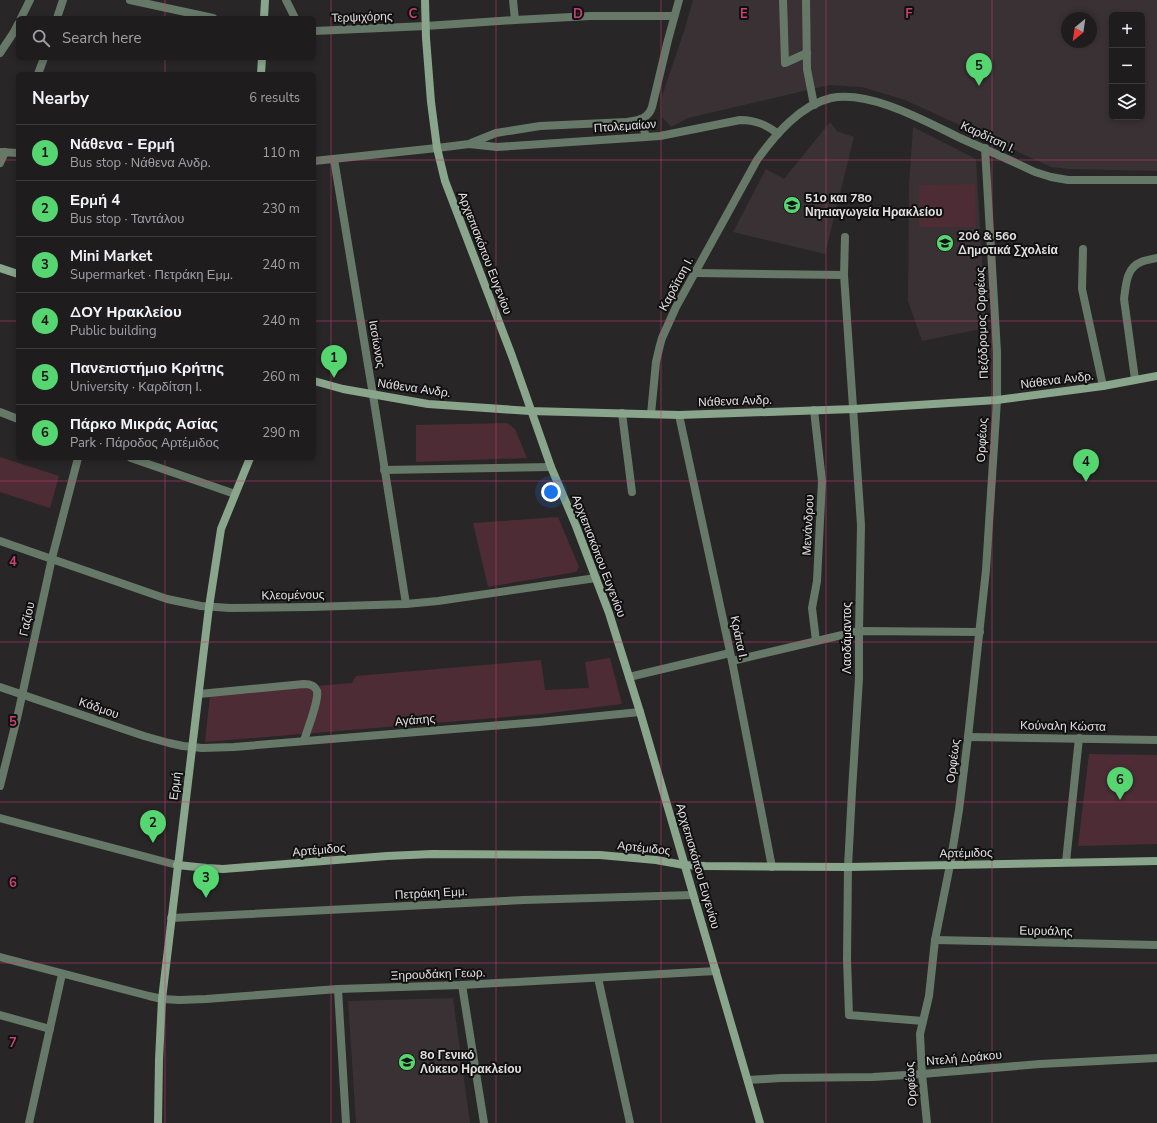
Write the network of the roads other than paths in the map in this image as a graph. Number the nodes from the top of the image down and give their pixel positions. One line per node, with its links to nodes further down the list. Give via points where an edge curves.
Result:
1 (30, 0): 11 (street)
2 (63, 0): 12 (street)
3 (130, 0): 13 (street)
4 (265, 0): 14 (street)
5 (286, 0): 15 (street)
6 (425, 0): 18 (street, Αρχιεπισκόπου Ευγενίου)
7 (513, 0): 17 (street)
8 (679, 0): 16 (street, Πτολεμαίων)
9 (782, 0): 22 (street, via 785,63)
10 (806, 0): 22 (street)
11 (22, 16)
12 (58, 16)
13 (204, 16)
14 (264, 16)
15 (294, 16)
16 (674, 16): 17 (street, Τερψιχόρης, via 590,16); 28 (street, Πτολεμαίων, via 652,107 648,115)
17 (515, 20): 18 (street, Τερψιχόρης)
18 (426, 26): 20 (street, Τερψιχόρης); 32 (street, Αρχιεπισκόπου Ευγενίου)
19 (16, 28): 21 (street)
20 (316, 31)
21 (0, 53)
22 (807, 53): 27 (street, via 807,69)
23 (43, 60): 25 (street)
24 (262, 60): 26 (street)
25 (39, 72)
26 (261, 72)
27 (814, 105): 29 (street, Καρδίτση Ι., via 793,119); 33 (street, Καρδίτση Ι., via 836,97 873,101)
28 (641, 119): 30 (street); 31 (street, Πτολεμαίων, via 608,124 540,126 496,133)
29 (778, 134): 30 (street, Πτολεμαίων, via 763,123 740,120); 45 (street, Καρδίτση Ι., via 755,164)
30 (646, 137): 31 (street, Πτολεμαίων, via 497,147)
31 (468, 144): 32 (street, Πτολεμαίων)
32 (437, 148): 36 (street, Πτολεμαίων); 55 (street, Αρχιεπισκόπου Ευγενίου, via 449,190)
33 (985, 148): 39 (street, Καρδίτση Ι., via 1035,172 1058,179); 52 (street, Πεζόδρομος Ορφέως, via 997,352)
34 (2, 152): 35 (street); 38 (street)
35 (16, 153)
36 (334, 159): 37 (street, Πτολεμαίων); 51 (street, Ιασίωνος)
37 (316, 161)
38 (0, 163)
39 (1157, 180)
40 (845, 237): 46 (street, Λαοδάμαντος)
41 (1083, 249): 50 (street, via 1082,289)
42 (1157, 258): 48 (street, via 1140,262 1129,273 1126,286 1124,299)
43 (0, 268): 44 (street)
44 (16, 273)
45 (695, 273): 46 (street); 58 (street, Καρδίτση Ι., via 673,313 660,344)
46 (844, 275): 53 (street, Λαοδάμαντος)
47 (1157, 376): 48 (street, Νάθενα Ανδρ.)
48 (1135, 379): 50 (street, Νάθενα Ανδρ.)
49 (316, 382): 51 (street, Νάθενα Ανδρ.)
50 (1103, 386): 52 (street, Νάθενα Ανδρ.)
51 (373, 395): 55 (street, Νάθενα Ανδρ., via 428,404); 65 (street, Ιασίωνος)
52 (997, 400): 53 (street, Νάθενα Ανδρ.); 74 (street, Ορφέως)
53 (854, 409): 54 (street, Νάθενα Ανδρ.); 73 (street, Λαοδάμαντος, via 861,525)
54 (814, 410): 59 (street, Νάθενα Ανδρ.); 75 (street, Μενάνδρου, via 822,481 817,581 812,608)
55 (530, 411): 57 (street, Νάθενα Ανδρ.); 64 (street, Αρχιεπισκόπου Ευγενίου)
56 (0, 412): 60 (street)
57 (622, 413): 58 (street, Νάθενα Ανδρ.); 66 (street)
58 (651, 414): 59 (street, Νάθενα Ανδρ.)
59 (679, 415): 76 (street, Κράπα Ι.)
60 (16, 418)
61 (77, 460): 69 (street, Γαζίου)
62 (137, 460): 67 (street)
63 (249, 460): 67 (street, Ερμή)
64 (551, 467): 65 (street); 70 (street, Αρχιεπισκόπου Ευγενίου)
65 (384, 470): 71 (street, Ιασίωνος)
66 (632, 492)
67 (235, 494): 72 (street, Ερμή, via 221,529)
68 (0, 541): 69 (street, Κλεομένους)
69 (52, 558): 72 (street, Κλεομένους, via 167,599); 79 (street, Γαζίου)
70 (596, 578): 71 (street, Κλεομένους); 77 (street, Αρχιεπισκόπου Ευγενίου)
71 (406, 604): 72 (street, Κλεομένους, via 310,608)
72 (209, 607): 80 (street, Ερμή)
73 (859, 631): 74 (street); 75 (street); 95 (street, Λαοδάμαντος, via 859,678)
74 (980, 632): 82 (street, Ορφέως)
75 (816, 641): 76 (street)
76 (731, 657): 77 (street); 94 (street, Κράπα Ι.)
77 (629, 677): 81 (street, Αρχιεπισκόπου Ευγενίου)
78 (0, 687): 79 (street, Κάδμου)
79 (22, 694): 86 (street, Κάδμου, via 144,736); 87 (street, Γαζίου)
80 (199, 694): 85 (street, via 311,684 317,691 317,699); 86 (street, Ερμή)
81 (640, 712): 85 (street, Αγάπης); 92 (street, Αρχιεπισκόπου Ευγενίου)
82 (968, 737): 83 (street, Κούναλη Κώστα); 93 (street, Ορφέως)
83 (1079, 738): 84 (street, Κούναλη Κώστα); 90 (street)
84 (1157, 740)
85 (304, 741): 86 (street, Αγάπης)
86 (192, 748): 91 (street, Ερμή)
87 (0, 786)
88 (0, 818): 91 (street)
89 (1157, 861): 90 (street, Αρτέμιδος)
90 (1066, 862): 93 (street, Αρτέμιδος)
91 (177, 865): 92 (street, Αρτέμιδος, via 223,869 432,854 600,856); 97 (street, Ερμή)
92 (684, 865): 94 (street, Αρτέμιδος); 96 (street, Αρχιεπισκόπου Ευγενίου)
93 (950, 865): 95 (street, Αρτέμιδος); 98 (street, Ορφέως)
94 (772, 867): 95 (street, Αρτέμιδος)
95 (848, 867): 108 (street, via 849,1015)
96 (693, 894): 97 (street, Πετράκη Εμμ.); 101 (street, Αρχιεπισκόπου Ευγενίου)
97 (171, 918): 106 (street, Ερμή)
98 (935, 940): 99 (street, Ευρυάλης); 108 (street, Ορφέως, via 929,996)
99 (1157, 945)
100 (0, 957): 102 (street, Ξηρουδάκη Γεωρ.)
101 (716, 971): 103 (street, Ξηρουδάκη Γεωρ.); 112 (street, Αρχιεπισκόπου Ευγενίου)
102 (62, 974): 106 (street, Ξηρουδάκη Γεωρ.); 109 (street)
103 (598, 978): 104 (street, Ξηρουδάκη Γεωρ.); 117 (street)
104 (462, 985): 105 (street, Ξηρουδάκη Γεωρ.); 116 (street)
105 (338, 989): 106 (street, Ξηρουδάκη Γεωρ., via 206,999); 115 (street)
106 (162, 999): 114 (street, Ερμή, via 158,1060)
107 (0, 1016): 109 (street)
108 (923, 1022): 111 (street, Ορφέως, via 920,1034)
109 (50, 1029): 113 (street)
110 (1157, 1058): 111 (street, Ντελή Δράκου)
111 (922, 1074): 112 (street, Ντελή Δράκου); 119 (street, Ορφέως)
112 (748, 1080): 118 (street, Αρχιεπισκόπου Ευγενίου)
113 (29, 1123)
114 (158, 1123)
115 (346, 1123)
116 (484, 1123)
117 (630, 1123)
118 (757, 1123)
119 (926, 1123)

